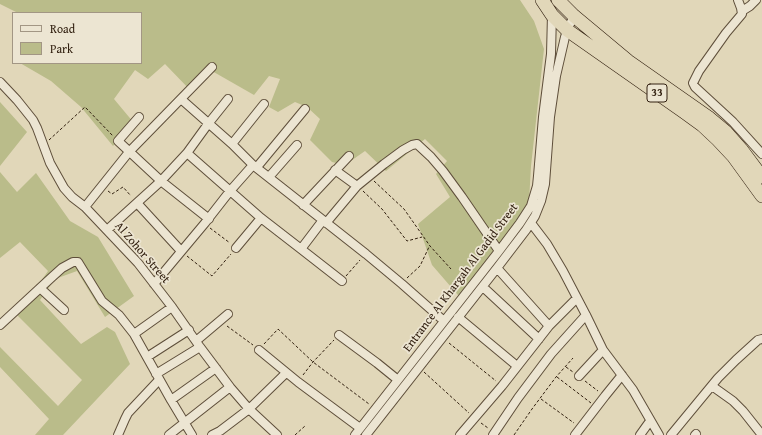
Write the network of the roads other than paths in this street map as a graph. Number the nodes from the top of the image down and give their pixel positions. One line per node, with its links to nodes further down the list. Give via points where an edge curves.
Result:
1 (542, 0): 6 (highway, 33)
2 (738, 0): 5 (street)
3 (756, 0): 5 (street)
4 (559, 1): 6 (street, Entrance Al Khargah Al Gadid Street); 7 (highway, 33)
5 (742, 11): 22 (street, via 693,83)
6 (552, 15): 8 (highway, 33); 10 (street, Entrance Al Khargah Al Gadid Street)
7 (574, 16): 8 (street, Entrance Al Khargah Al Gadid Street); 26 (highway, 33, via 628,61 726,132)
8 (567, 30): 10 (street, Entrance Al Khargah Al Gadid Street); 26 (highway, 33, via 702,125 733,156)
9 (212, 67): 12 (street)
10 (552, 76): 38 (street, Entrance Al Khargah Al Gadid Street, via 543,192); 43 (street, Entrance Al Khargah Al Gadid Street, via 534,196 526,215)
11 (0, 82): 34 (street, Al Zohor Street, via 30,114 50,163 64,188)
12 (181, 99): 17 (street); 20 (street)
13 (228, 99): 17 (street)
14 (264, 104): 18 (street)
15 (305, 109): 24 (street)
16 (139, 117): 20 (street, via 118,141)
17 (208, 124): 18 (street); 21 (street)
18 (232, 144): 24 (street)
19 (297, 145): 27 (street)
20 (130, 152): 28 (street); 34 (street)
21 (187, 153): 28 (street); 30 (street)
22 (762, 154)
23 (349, 156): 25 (street)
24 (255, 166): 27 (street); 30 (street)
25 (335, 170): 29 (street); 33 (street)
26 (756, 171): 31 (highway, 33)
27 (269, 177): 33 (street)
28 (161, 181): 32 (street); 36 (street)
29 (357, 186): 37 (street); 43 (street, via 403,150 417,144 443,171)
30 (230, 191): 35 (street); 36 (street)
31 (762, 196)
32 (137, 203): 39 (street); 42 (street)
33 (304, 205): 37 (street)
34 (84, 207): 39 (street, Al Zohor Street)
35 (261, 218): 40 (street); 41 (street)
36 (207, 221): 42 (street)
37 (324, 221): 41 (street); 55 (street)
38 (531, 224): 44 (street, Entrance Al Khargah Al Gadid Street); 49 (street, via 547,244)
39 (107, 230): 46 (street, Al Zohor Street)
40 (236, 248)
41 (301, 248): 45 (street)
42 (181, 251): 46 (street)
43 (499, 251): 55 (street, Entrance Al Khargah Al Gadid Street)
44 (497, 268): 47 (street, Entrance Al Khargah Al Gadid Street); 57 (street)
45 (342, 281)
46 (154, 284): 50 (street, Al Zohor Street)
47 (483, 287): 54 (street, Entrance Al Khargah Al Gadid Street); 61 (street)
48 (40, 288): 51 (street); 56 (street); 59 (street, via 62,268 78,262 102,301 120,316)
49 (577, 298): 53 (street); 57 (street)
50 (172, 307): 58 (street, Al Zohor Street); 59 (street)
51 (64, 310)
52 (228, 314): 63 (street)
53 (586, 315): 65 (street); 82 (street, via 548,359)
54 (458, 318): 67 (street); 88 (street, Entrance Al Khargah Al Gadid Street)
55 (444, 321): 73 (street, Entrance Al Khargah Al Gadid Street)
56 (0, 325)
57 (549, 326): 61 (street)
58 (189, 330): 63 (street, Al Zohor Street); 66 (street)
59 (134, 334): 66 (street)
60 (339, 335): 73 (street)
61 (539, 339): 67 (street)
62 (762, 339): 74 (street, via 736,360)
63 (198, 344): 68 (street, Al Zohor Street); 72 (street)
64 (259, 350): 69 (street)
65 (603, 350): 70 (street); 71 (street)
66 (147, 357): 72 (street)
67 (517, 366): 89 (street)
68 (216, 368): 75 (street, Al Zohor Street); 76 (street)
69 (286, 373): 77 (street); 80 (street)
70 (622, 375): 78 (street); 90 (street)
71 (579, 376)
72 (158, 377): 76 (street); 83 (street, via 128,413)
73 (398, 380): 80 (street, Entrance Al Khargah Al Gadid Street)
74 (712, 386): 93 (street); 94 (street, via 743,411)
75 (230, 387): 77 (street, Al Zohor Street); 79 (street)
76 (171, 400): 79 (street)
77 (249, 409): 81 (street); 87 (street, Al Zohor Street)
78 (650, 421): 91 (street); 92 (street)
79 (184, 423): 84 (street); 85 (street)
80 (358, 432)
81 (222, 433): 86 (street)
82 (494, 434)
83 (118, 435)
84 (169, 435)
85 (192, 435)
86 (212, 435)
87 (276, 435)
88 (366, 435)
89 (460, 435)
90 (576, 435)
91 (640, 435)
92 (659, 435)
93 (671, 435)
94 (762, 435)

